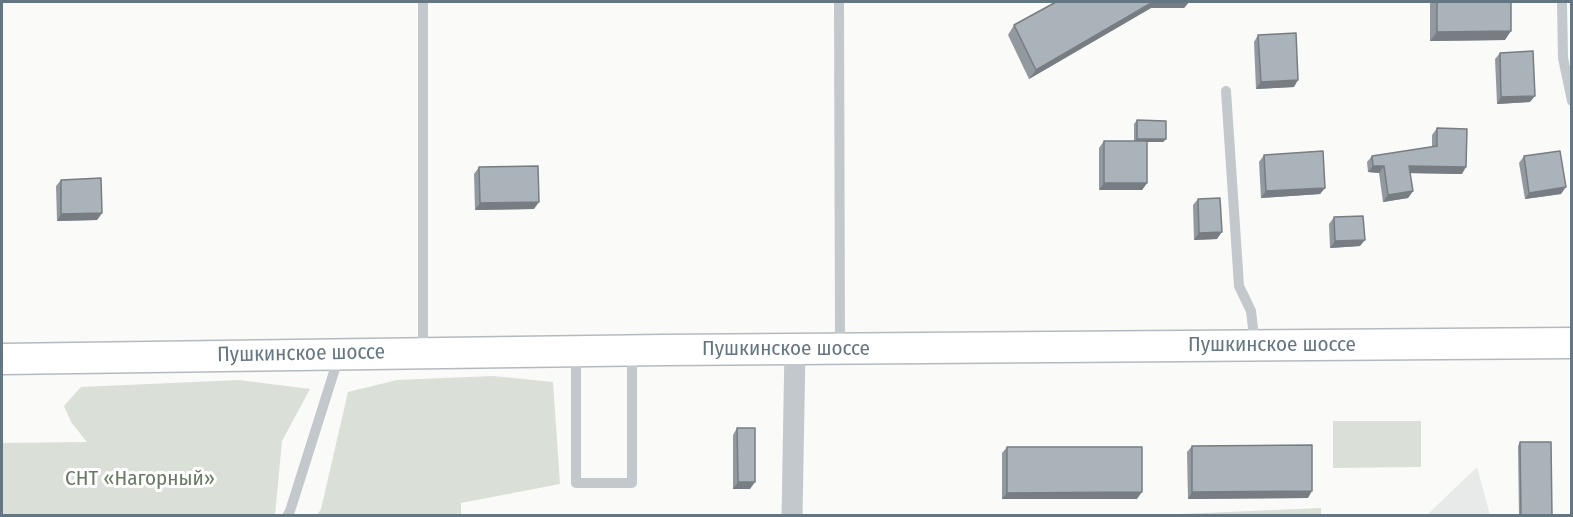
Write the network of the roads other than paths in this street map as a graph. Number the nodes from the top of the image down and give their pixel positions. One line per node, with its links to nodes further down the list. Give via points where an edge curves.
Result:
1 (423, 2): 12 (lane)
2 (839, 2): 9 (lane)
3 (1562, 2): 5 (lane, via 1563,58)
4 (1226, 91): 7 (lane, via 1239,286 1251,311)
5 (1572, 101)
6 (1572, 343): 7 (main road, Пушкинское шоссе)
7 (1255, 345): 9 (main road, Пушкинское шоссе)
8 (795, 348): 9 (main road, Пушкинское шоссе); 10 (main road, Пушкинское шоссе); 16 (street)
9 (840, 348)
10 (632, 350): 11 (main road, Пушкинское шоссе); 11 (lane, via 632,483 576,483)
11 (576, 351): 12 (main road, Пушкинское шоссе)
12 (423, 352): 13 (main road, Пушкинское шоссе)
13 (340, 353): 14 (main road, Пушкинское шоссе); 15 (lane)
14 (2, 359)
15 (287, 516)
16 (792, 516)

